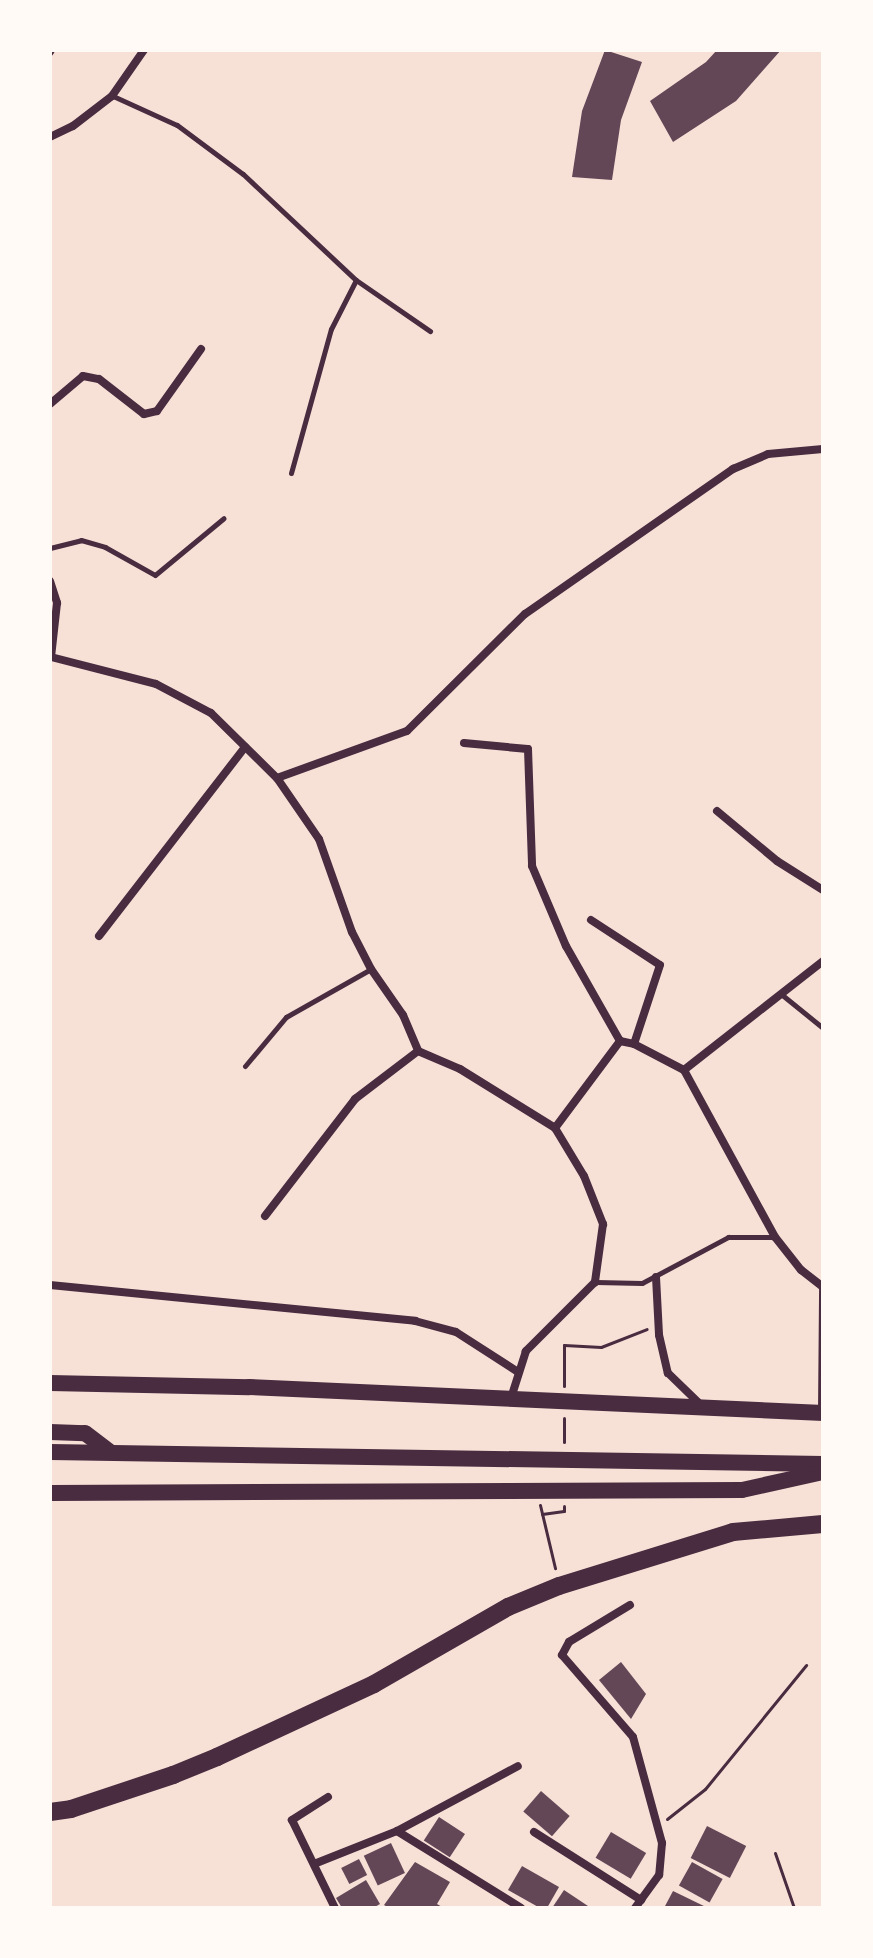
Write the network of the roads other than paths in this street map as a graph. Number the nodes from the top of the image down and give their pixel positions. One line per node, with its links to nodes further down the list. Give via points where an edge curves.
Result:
1 (144, 50): 2 (street)
2 (112, 96): 3 (street); 4 (lane, via 177,125 243,174)
3 (50, 137)
4 (356, 280): 5 (lane); 9 (lane, via 331,329)
5 (430, 331)
6 (201, 349): 7 (street, via 157,411 144,414 99,379 83,376)
7 (50, 404)
8 (823, 449): 16 (street, via 768,454 733,469 525,614 407,731)
9 (291, 473)
10 (224, 518): 11 (lane, via 155,575 81,540)
11 (50, 548)
12 (50, 581): 13 (street, via 57,603)
13 (50, 657): 15 (street, via 156,684 211,713)
14 (464, 743): 25 (street, via 528,749 532,866 566,946)
15 (245, 747): 16 (street); 20 (street)
16 (277, 778): 22 (street, via 319,839)
17 (717, 811): 18 (street, via 777,861)
18 (823, 890)
19 (591, 920): 26 (street, via 660,965)
20 (99, 936)
21 (823, 961): 23 (street)
22 (371, 969): 27 (street, via 403,1015); 28 (lane, via 286,1017)
23 (781, 994): 24 (lane); 29 (street)
24 (823, 1028)
25 (620, 1041): 26 (street); 30 (street)
26 (634, 1044): 29 (street)
27 (418, 1051): 30 (street, via 460,1069); 31 (street, via 355,1099)
28 (245, 1066)
29 (684, 1070): 32 (street)
30 (555, 1128): 34 (street, via 584,1176 603,1224)
31 (265, 1216)
32 (775, 1237): 33 (lane, via 728,1237); 40 (street, via 801,1270 823,1287)
33 (656, 1277): 34 (lane, via 642,1283); 39 (street, via 668,1373)
34 (595, 1282): 36 (street, via 526,1351)
35 (50, 1285): 36 (street, via 415,1321 456,1332)
36 (518, 1372): 38 (street)
37 (50, 1383): 38 (highway)
38 (510, 1398): 39 (highway)
39 (703, 1407): 40 (highway)
40 (823, 1413)
41 (50, 1432): 42 (highway, via 85,1433)
42 (109, 1451): 43 (highway); 44 (highway)
43 (50, 1452)
44 (823, 1464)
45 (823, 1472): 46 (highway, via 742,1490)
46 (50, 1493)
47 (823, 1524): 51 (highway, via 733,1532 559,1586 508,1607 374,1684 217,1757)
48 (630, 1605): 55 (street, via 569,1642 562,1655 633,1737 662,1843 659,1875)
49 (518, 1766): 52 (street)
50 (328, 1797): 54 (street, via 292,1820)
51 (50, 1812)
52 (397, 1831): 54 (street); 57 (street)
53 (534, 1832): 55 (street)
54 (314, 1864): 56 (street)
55 (638, 1904)
56 (335, 1908)
57 (521, 1908)

